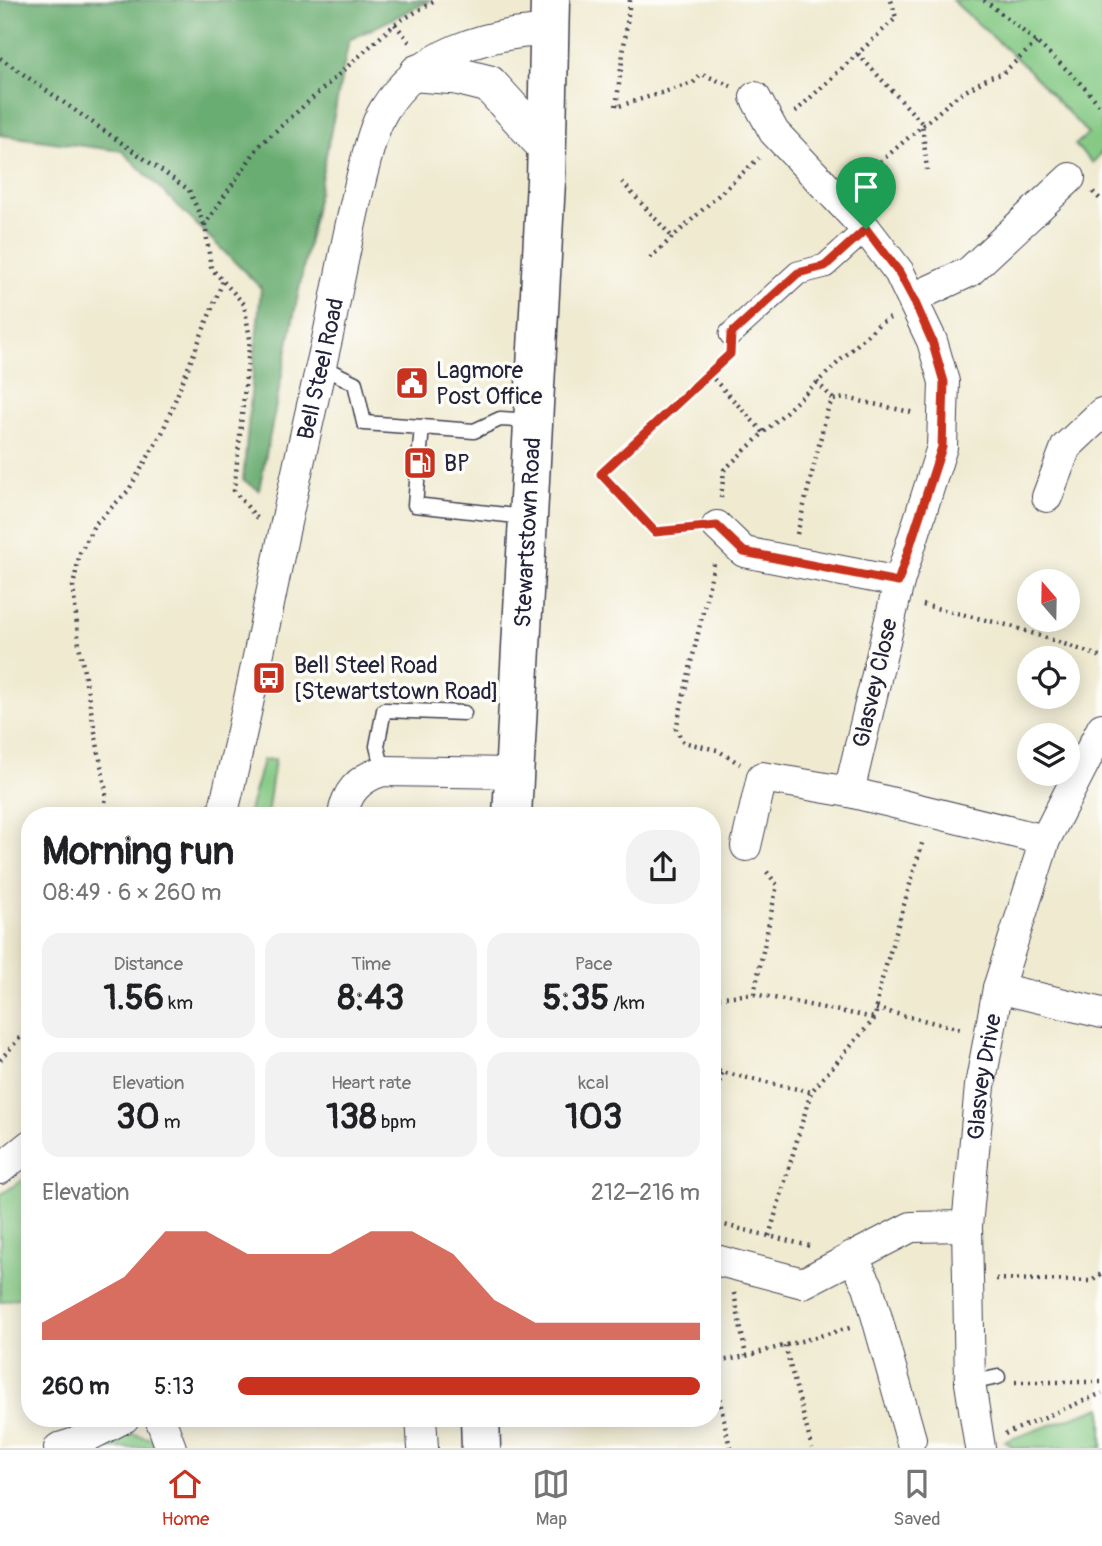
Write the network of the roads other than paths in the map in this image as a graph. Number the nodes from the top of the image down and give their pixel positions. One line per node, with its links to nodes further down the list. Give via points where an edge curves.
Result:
1 (549, 16): 2 (street, Bell Steel Road, via 515,32 467,44 428,65); 4 (main road, Stewartstown Road)
2 (415, 59): 4 (street, via 489,84); 9 (street, Bell Steel Road, via 372,138)
3 (755, 97): 6 (street, Glasvey Close, via 777,135)
4 (547, 148): 11 (main road, Stewartstown Road)
5 (1070, 178): 7 (street, via 969,272)
6 (866, 229): 7 (street, Glasvey Close); 8 (street, via 825,266 798,273)
7 (915, 302): 16 (street, Glasvey Close, via 944,382 942,447)
8 (731, 334)
9 (320, 366): 12 (lane, via 355,383 364,423); 22 (street, Bell Steel Road)
10 (1102, 413): 13 (street, via 1066,447)
11 (517, 420): 12 (lane, via 474,431); 14 (main road, Stewartstown Road)
12 (422, 428): 14 (lane, via 415,505)
13 (1047, 497)
14 (530, 518): 20 (main road, Stewartstown Road)
15 (725, 534): 16 (street, via 744,552)
16 (897, 590): 21 (street, Glasvey Close)
17 (464, 713): 19 (lane, via 384,710 377,746)
18 (1102, 728): 25 (street, Glasvey Drive)
19 (383, 771): 20 (street); 23 (street, via 368,775 354,787)
20 (515, 773): 24 (main road, Stewartstown Road)
21 (849, 792): 25 (street); 26 (street, via 762,777)
22 (224, 807)
23 (344, 807)
24 (513, 807)
25 (1045, 840): 27 (street, Glasvey Drive)
26 (746, 846)
27 (998, 988): 28 (street); 31 (street, Glasvey Drive, via 980,1086)
28 (1102, 1013)
29 (21, 1152): 30 (street)
30 (0, 1169)
31 (967, 1226): 32 (street, via 912,1227); 39 (street, Glasvey Drive, via 967,1279 984,1380)
32 (852, 1256): 33 (street, via 803,1283); 38 (street, via 868,1286)
33 (721, 1261)
34 (106, 1427): 40 (street)
35 (163, 1427): 41 (street)
36 (422, 1427): 42 (street)
37 (480, 1427): 43 (main road)
38 (911, 1438)
39 (979, 1445)
40 (59, 1448)
41 (171, 1448)
42 (423, 1448)
43 (481, 1448)

